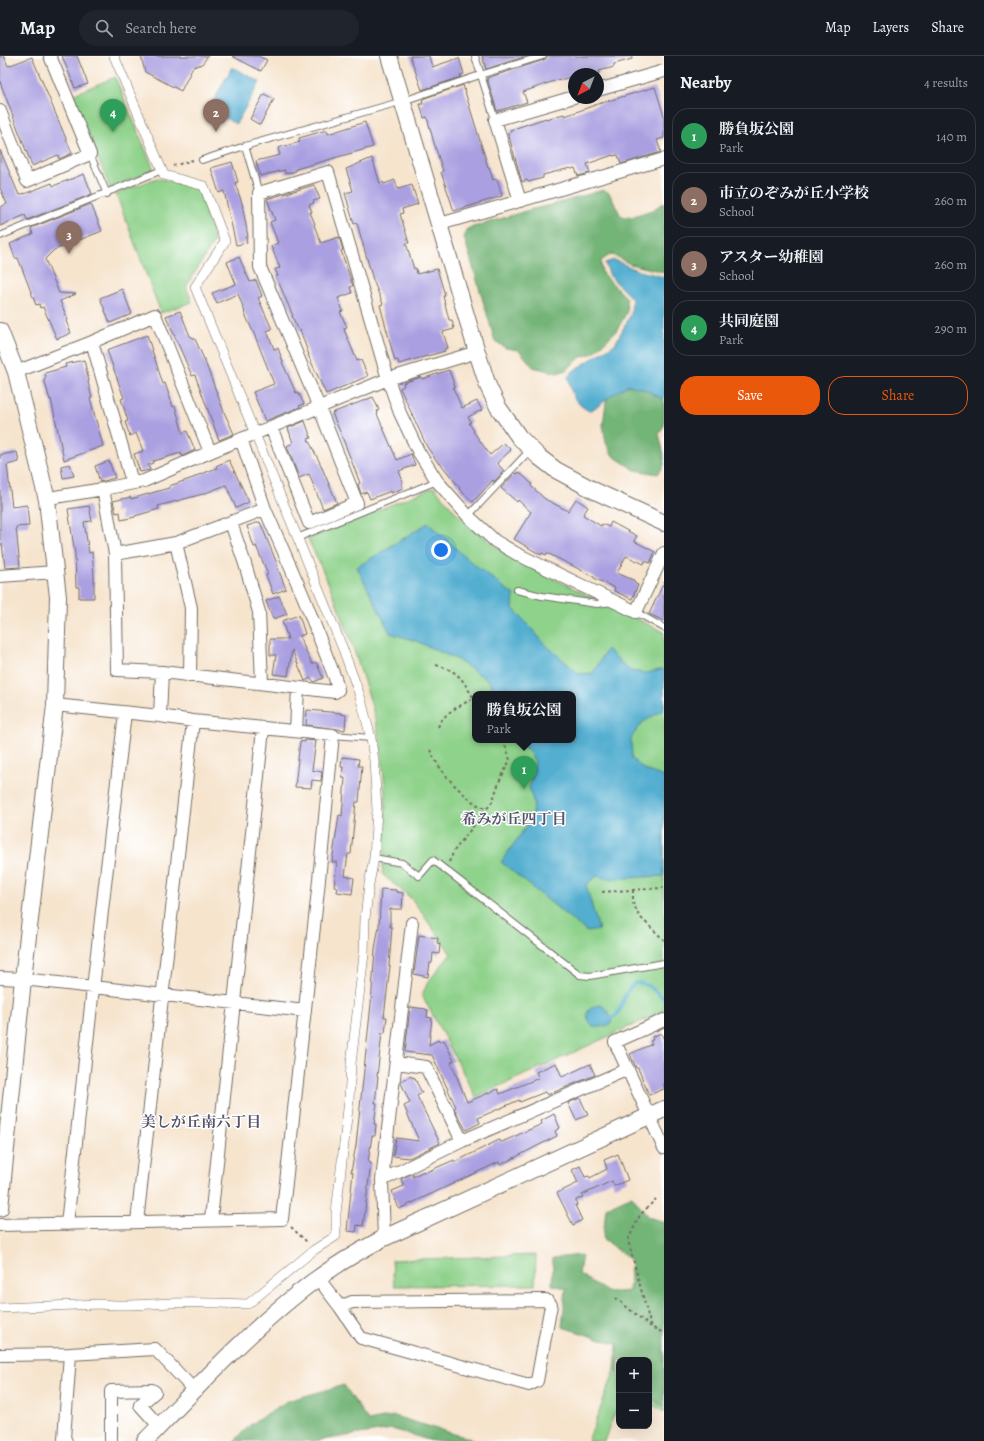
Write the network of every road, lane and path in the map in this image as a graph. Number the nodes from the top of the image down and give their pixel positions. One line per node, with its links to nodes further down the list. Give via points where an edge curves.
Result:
1 (50, 56): 14 (street)
2 (114, 56): 17 (street)
3 (389, 56): 10 (street)
4 (476, 56): 7 (lane)
5 (543, 56): 7 (lane)
6 (664, 71): 8 (street)
7 (480, 74): 10 (lane); 12 (lane)
8 (604, 88)
9 (568, 99): 12 (street)
10 (403, 100): 13 (lane); 21 (street)
11 (0, 112): 14 (street, via 27,181)
12 (495, 120): 20 (street)
13 (244, 146): 16 (lane); 18 (lane)
14 (90, 154): 19 (lane)
15 (664, 159): 20 (street)
16 (202, 160): 17 (path)
17 (162, 170): 19 (lane); 30 (street, via 164,175 204,186 225,241 195,287)
18 (258, 193): 27 (street, via 328,172); 28 (street, via 260,267)
19 (107, 194): 22 (lane)
20 (520, 201): 21 (street)
21 (440, 224): 25 (street)
22 (0, 236)
23 (0, 331): 26 (street)
24 (92, 342): 26 (street); 33 (street, via 155,315); 35 (street)
25 (477, 352): 27 (street); 32 (street, via 498,407 519,437)
26 (16, 372): 37 (street)
27 (388, 379): 28 (street); 34 (street, via 418,451)
28 (319, 407): 29 (street); 29 (street, via 357,503 309,522)
29 (271, 427): 30 (street)
30 (254, 434): 31 (street); 42 (street)
31 (240, 439): 33 (street); 38 (street)
32 (531, 449): 39 (lane); 41 (street, via 556,470)
33 (210, 452): 35 (street, via 144,480)
34 (437, 481): 39 (street); 42 (lane)
35 (132, 482): 36 (street)
36 (103, 489): 37 (street); 45 (street)
37 (47, 500): 46 (street)
38 (265, 509): 40 (street); 56 (street, via 304,598 338,690 335,692)
39 (468, 516): 49 (street, via 495,541 517,554)
40 (231, 523): 43 (street); 55 (street, via 259,612)
41 (664, 523)
42 (297, 538): 67 (street, via 344,649)
43 (176, 543): 45 (street); 54 (street, via 191,608)
44 (664, 553): 50 (street)
45 (115, 554): 53 (street, via 117,670)
46 (56, 572): 47 (street); 59 (street, via 58,597)
47 (0, 576)
48 (517, 590): 49 (lane, via 597,604)
49 (616, 602): 50 (street)
50 (636, 612): 51 (lane)
51 (664, 628)
52 (436, 665): 57 (path, via 448,668 461,677)
53 (162, 672): 54 (street); 61 (street)
54 (190, 676): 55 (street)
55 (262, 683): 56 (street)
56 (298, 688): 65 (street)
57 (472, 696)
58 (472, 700): 63 (path, via 449,713)
59 (55, 705): 60 (street); 80 (street)
60 (125, 713): 61 (street); 81 (street)
61 (160, 716): 62 (street)
62 (193, 721): 64 (street); 82 (street)
63 (438, 727)
64 (263, 729): 65 (street); 83 (street)
65 (296, 731): 66 (street)
66 (333, 735): 67 (lane); 84 (street)
67 (371, 738): 71 (street, via 377,810)
68 (504, 743): 70 (path, via 510,760 492,802)
69 (430, 750): 70 (path, via 449,781 478,806)
70 (486, 808): 72 (path, via 454,851)
71 (374, 858): 72 (lane, via 402,863 419,876 433,860); 101 (street, via 365,918 364,954 336,1213 336,1236)
72 (445, 870): 78 (lane, via 580,975 590,976)
73 (664, 887): 74 (path)
74 (633, 890): 75 (path); 77 (path, via 633,903 639,916)
75 (602, 892)
76 (412, 923): 86 (street)
77 (664, 940)
78 (664, 963)
79 (0, 978): 80 (street)
80 (23, 980): 81 (street); 94 (street)
81 (93, 988): 82 (street); 98 (street)
82 (162, 996): 83 (street); 97 (street)
83 (234, 1004): 84 (street); 96 (street)
84 (305, 1011): 95 (street)
85 (664, 1020): 87 (street, via 615,1042)
86 (396, 1063): 90 (street, via 426,1067); 92 (street)
87 (628, 1069): 89 (street); 90 (street)
88 (664, 1110): 89 (street)
89 (649, 1116): 91 (street); 100 (street)
90 (462, 1141): 92 (street)
91 (664, 1148)
92 (382, 1180): 100 (street)
93 (656, 1199): 106 (path, via 640,1215 628,1240)
94 (0, 1208)
95 (282, 1218): 96 (street); 101 (path)
96 (211, 1219): 97 (street)
97 (137, 1222): 98 (street)
98 (67, 1224): 99 (street)
99 (0, 1225)
100 (384, 1238): 102 (street, via 351,1255)
101 (314, 1250): 105 (street, via 248,1304 100,1304)
102 (318, 1278): 104 (street); 110 (street, via 251,1335)
103 (616, 1298): 106 (path)
104 (340, 1307): 104 (street, via 361,1338 529,1385 538,1381 551,1305 546,1300 352,1302)
105 (0, 1308)
106 (651, 1327): 107 (path)
107 (664, 1333)
108 (70, 1354): 109 (street); 110 (street, via 155,1349); 112 (street, via 64,1438)
109 (0, 1355)
110 (195, 1390): 111 (street)
111 (159, 1426): 113 (street, via 140,1405 155,1392 111,1391); 114 (street)
112 (66, 1441)
113 (111, 1441)
114 (144, 1441)

